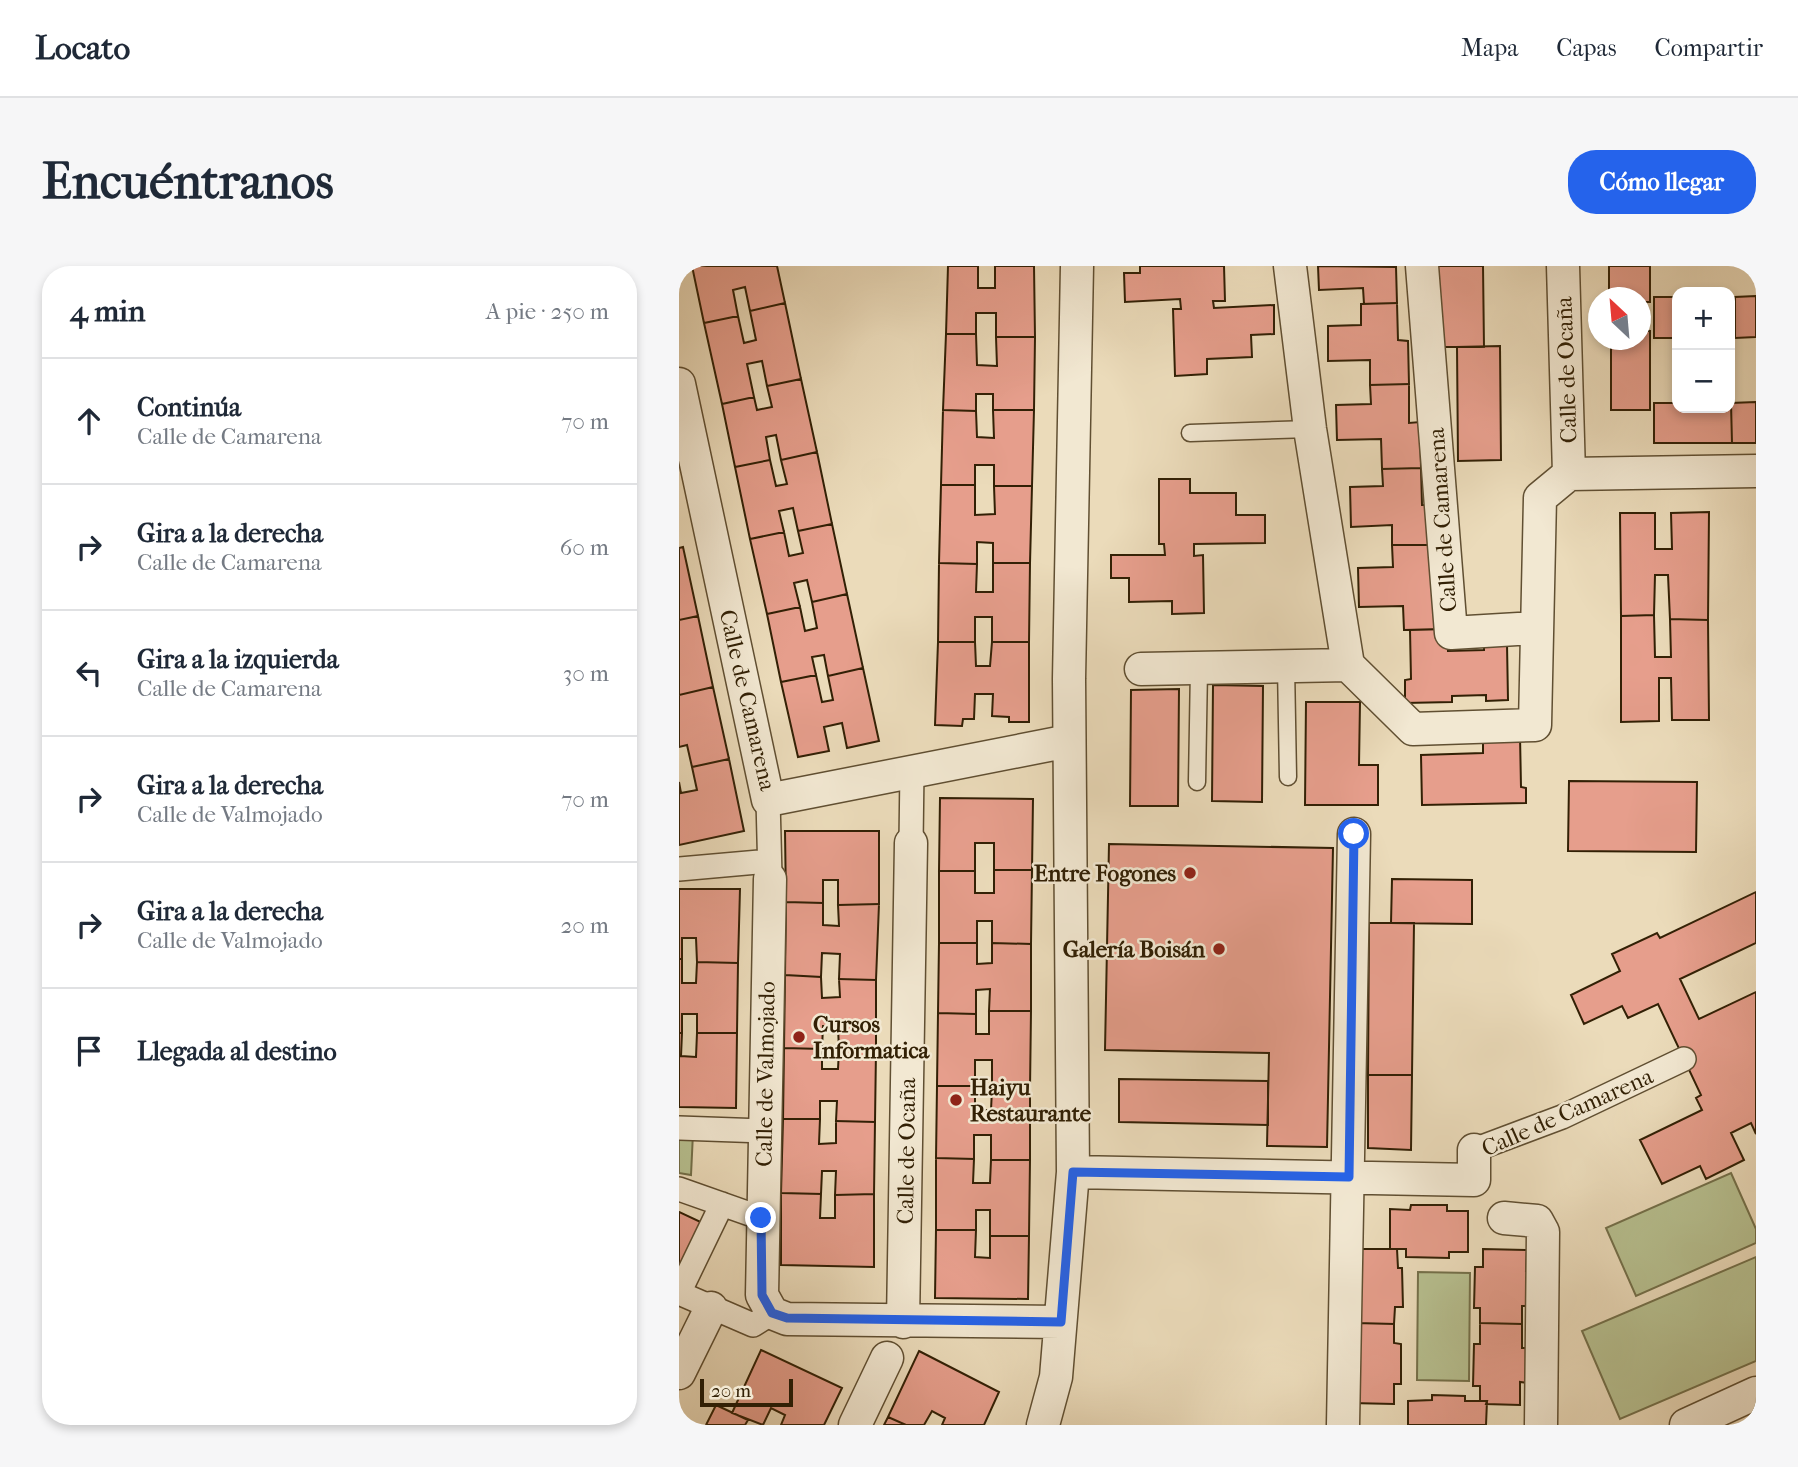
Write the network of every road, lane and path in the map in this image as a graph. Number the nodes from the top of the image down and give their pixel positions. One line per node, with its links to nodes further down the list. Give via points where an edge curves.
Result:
1 (1077, 266): 15 (street)
2 (1290, 266): 6 (street)
3 (1422, 266): 10 (street, Calle de Camarena, via 1451,633)
4 (1563, 266): 9 (street, Calle de Ocaña)
5 (679, 384): 19 (street, Calle de Camarena)
6 (1310, 429): 7 (lane); 11 (street)
7 (1190, 433)
8 (1756, 471): 9 (street, Calle de Ocaña)
9 (1569, 474): 10 (street, Calle de Ocaña, via 1540,498)
10 (1535, 628): 11 (street, via 1535,724 1413,729)
11 (1348, 665): 12 (street)
12 (1286, 666): 13 (street); 17 (lane)
13 (1199, 668): 14 (street); 18 (lane)
14 (1140, 669)
15 (1069, 741): 16 (street, Calle de Camarena); 28 (street)
16 (912, 770): 19 (street, Calle de Camarena); 21 (street, Calle de Ocaña)
17 (1287, 777)
18 (1197, 782)
19 (768, 800): 23 (street)
20 (1354, 834): 29 (street)
21 (911, 843): 36 (street, Calle de Ocaña)
22 (679, 869): 23 (street)
23 (770, 870): 26 (street, Calle de Valmojado)
24 (1684, 1059): 27 (street, Calle de Camarena, via 1562,1117)
25 (679, 1128): 26 (street)
26 (764, 1131): 32 (street, Calle de Valmojado)
27 (1474, 1150): 29 (street, Calle de Camarena, via 1474,1180)
28 (1073, 1172): 29 (street, Calle de Camarena); 37 (street)
29 (1349, 1177): 43 (street)
30 (679, 1189): 31 (street)
31 (722, 1204): 32 (street); 34 (street, via 679,1293)
32 (761, 1218): 35 (street, Calle de Valmojado, via 762,1295)
33 (1504, 1219): 44 (street, via 1537,1221 1543,1232)
34 (711, 1308): 35 (street, via 753,1325); 39 (street)
35 (772, 1313): 36 (street, via 787,1318)
36 (903, 1322): 37 (street)
37 (1061, 1322): 42 (street, via 1056,1377)
38 (887, 1358): 41 (street)
39 (679, 1373)
40 (1756, 1393): 45 (street)
41 (855, 1425)
42 (1043, 1425)
43 (1343, 1425)
44 (1541, 1425)
45 (1686, 1425)

